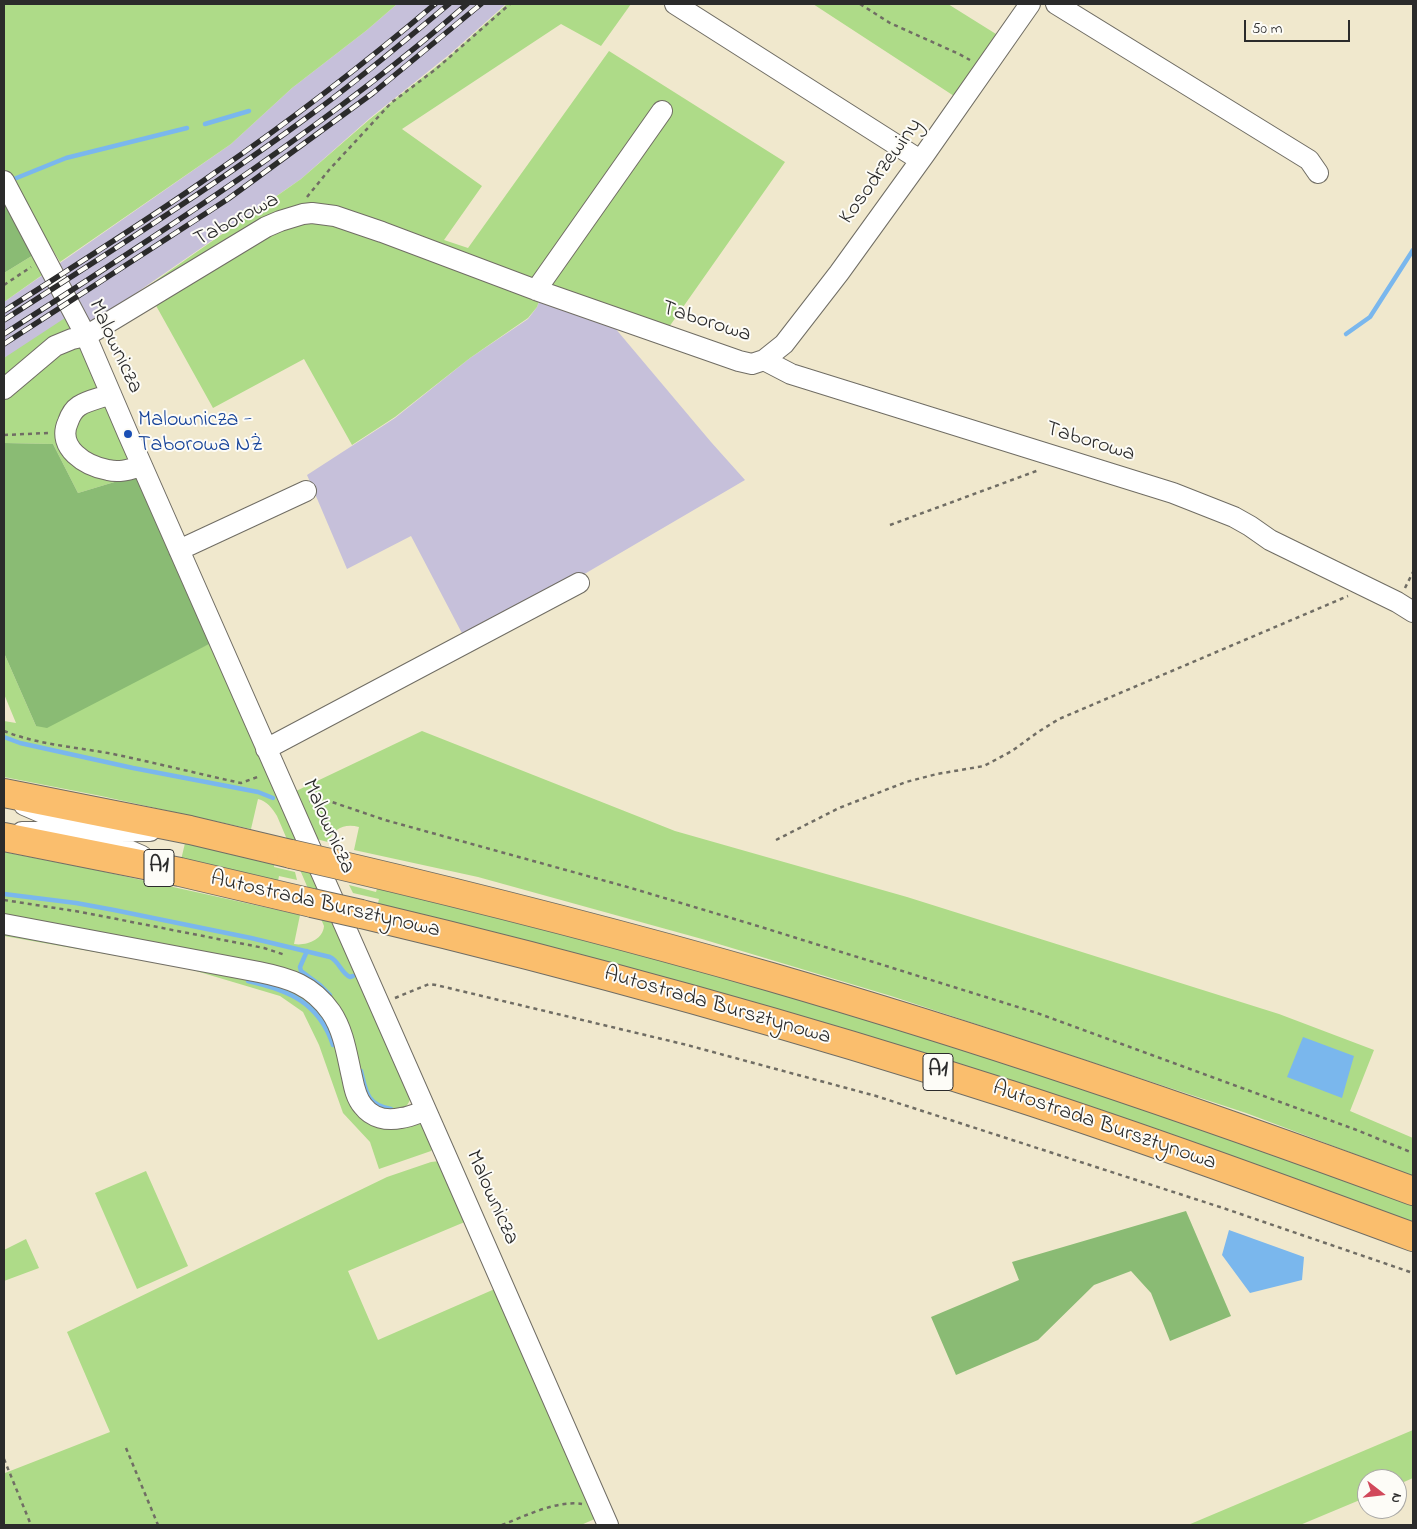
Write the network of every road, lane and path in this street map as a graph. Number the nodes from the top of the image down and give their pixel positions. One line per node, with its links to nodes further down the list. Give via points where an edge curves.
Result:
1 (510, 4): 11 (path, via 436,69 391,103)
2 (675, 4): 8 (street)
3 (860, 4): 6 (path, via 890,23)
4 (1030, 4): 6 (street, Kosodrzewiny)
5 (1056, 4): 9 (street, via 1309,160)
6 (984, 69): 8 (street, Kosodrzewiny)
7 (662, 111): 14 (street)
8 (920, 160): 16 (street, Kosodrzewiny, via 796,329)
9 (1318, 173)
10 (4, 181): 12 (street, Malownicza)
11 (292, 216): 14 (street, Taborowa, via 312,213 335,216); 15 (street, Taborowa, via 266,227)
12 (44, 258): 13 (path); 15 (street, Malownicza)
13 (4, 284)
14 (536, 290): 16 (street, Taborowa, via 739,361 752,364)
15 (86, 336): 17 (street, Taborowa, via 55,346); 18 (street, Malownicza)
16 (764, 360): 21 (street, Taborowa, via 791,374)
17 (4, 389)
18 (111, 394): 19 (street, via 78,407 71,415); 22 (street, Malownicza)
19 (65, 434): 20 (path); 22 (street, via 70,448 90,464 109,471)
20 (4, 435)
21 (1060, 458): 24 (path, via 1048,466); 27 (street, Taborowa, via 1226,513 1270,540)
22 (142, 466): 25 (street, Malownicza)
23 (306, 491): 25 (street)
24 (890, 525)
25 (179, 550): 30 (street, Malownicza)
26 (579, 582): 30 (street)
27 (1368, 588): 28 (street, Taborowa); 38 (path, via 1059,719 984,766 906,782 839,808)
28 (1413, 612)
29 (4, 731): 31 (path)
30 (266, 749): 33 (street, Malownicza)
31 (243, 782)
32 (4, 794): 34 (highway, Autostrada Bursztynowa / A1); 35 (street)
33 (293, 808): 43 (street, Malownicza); 45 (path, via 307,801 329,801 385,820 761,927 1037,1013)
34 (190, 830): 35 (street); 46 (highway, Autostrada Bursztynowa / A1, bridge, via 464,895 771,977 1142,1094)
35 (85, 831): 36 (street); 39 (street)
36 (4, 832)
37 (4, 837): 39 (highway, Autostrada Bursztynowa / A1)
38 (776, 840)
39 (180, 872): 47 (highway, Autostrada Bursztynowa / A1, bridge, via 454,936 762,1019 1108,1127)
40 (4, 900): 42 (path, via 125,920)
41 (4, 924): 44 (street, via 295,981 319,998 335,1018 357,1097 367,1111 389,1120)
42 (285, 955)
43 (380, 1004): 44 (street, Malownicza); 48 (path, via 429,984 687,1045 876,1096)
44 (426, 1110): 51 (street, Malownicza)
45 (1413, 1153)
46 (1413, 1191)
47 (1413, 1237)
48 (1413, 1273)
49 (126, 1448): 53 (path)
50 (4, 1459): 52 (path)
51 (604, 1517): 54 (path, via 574,1503 562,1504)
52 (31, 1525)
53 (158, 1525)
54 (502, 1525)

